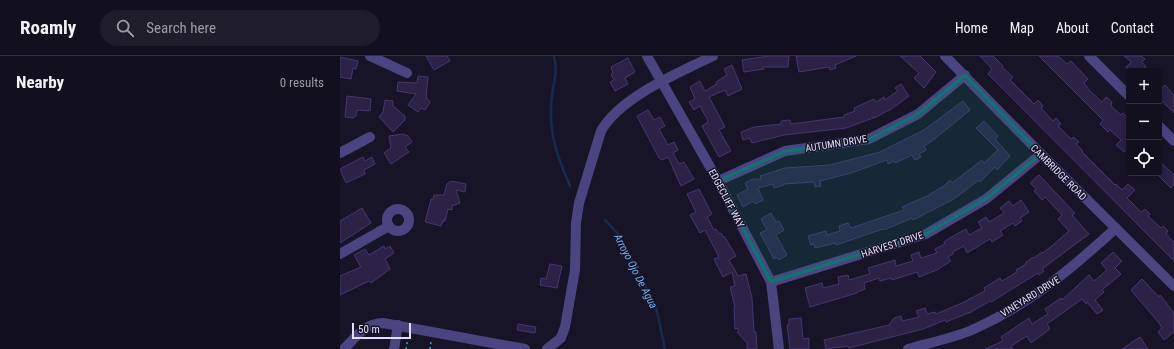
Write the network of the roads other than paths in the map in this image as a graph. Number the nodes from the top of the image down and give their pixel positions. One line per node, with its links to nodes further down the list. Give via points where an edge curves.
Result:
1 (370, 56): 6 (street)
2 (647, 56): 8 (street, EDGECLIFF WAY)
3 (714, 56): 8 (street)
4 (945, 56): 7 (street, CAMBRIDGE ROAD)
5 (1089, 56): 9 (street)
6 (407, 73)
7 (965, 75): 14 (street, CAMBRIDGE ROAD); 15 (street, AUTUMN DRIVE, via 918,114 869,139 785,151)
8 (662, 81): 15 (street, EDGECLIFF WAY); 26 (street, via 613,114 601,130 579,203 575,270 565,327 561,338)
9 (1126, 93)
10 (1162, 129): 12 (street)
11 (370, 137): 13 (street)
12 (1174, 141)
13 (340, 153)
14 (1041, 154): 17 (street, CAMBRIDGE ROAD); 19 (street, HARVEST DRIVE, via 986,199 926,234)
15 (718, 181): 19 (street, EDGECLIFF WAY)
16 (389, 226): 18 (street)
17 (1116, 228): 20 (street, CAMBRIDGE ROAD); 28 (street, VINEYARD DRIVE, via 1063,275 1019,306 971,330)
18 (340, 254)
19 (771, 282): 27 (street, EDGECLIFF WAY)
20 (1174, 286)
21 (398, 325): 22 (street); 23 (street, via 371,324); 24 (street)
22 (475, 344): 25 (street)
23 (344, 349)
24 (394, 349)
25 (525, 349)
26 (548, 349)
27 (779, 349)
28 (908, 349)

